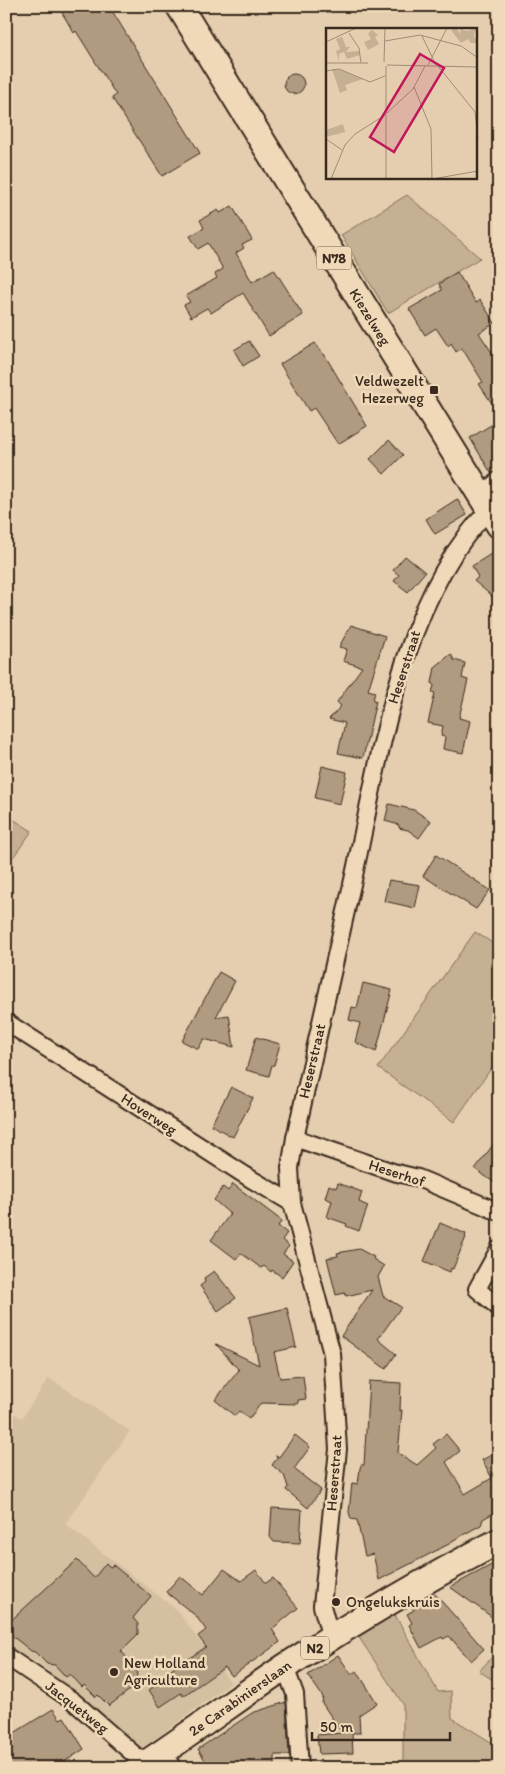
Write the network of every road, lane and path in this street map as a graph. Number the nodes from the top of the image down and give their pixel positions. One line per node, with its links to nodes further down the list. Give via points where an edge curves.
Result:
1 (179, 6): 2 (main road, Kiezelweg / N78)
2 (492, 503): 4 (street, Heserstraat, via 453,554 419,618 390,710)
3 (6, 1022): 5 (street, Hoverweg)
4 (294, 1138): 5 (street, Heserstraat, via 290,1168); 6 (street, Heserhof, via 418,1178)
5 (292, 1203): 10 (street, Heserstraat, via 332,1354 338,1449 322,1606)
6 (499, 1212)
7 (499, 1249): 8 (street, via 477,1290)
8 (499, 1308)
9 (499, 1541): 10 (main road, 2e Carabinierslaan / N2)
10 (331, 1638): 12 (main road, 2e Carabinierslaan / N2)
11 (6, 1656): 13 (street, Jacquetweg, via 73,1701)
12 (285, 1667): 13 (main road, 2e Carabinierslaan / N2); 14 (street, via 295,1694)
13 (155, 1763)
14 (300, 1768)

